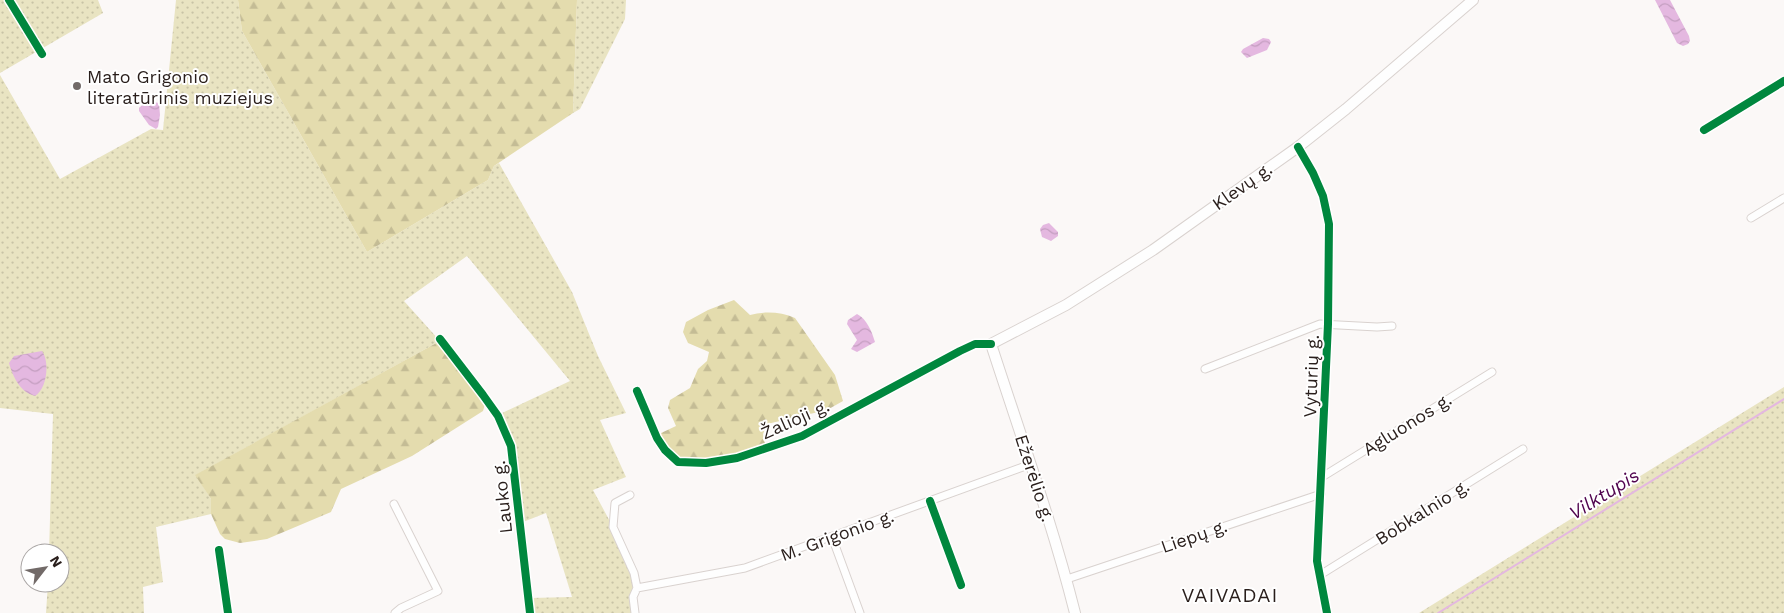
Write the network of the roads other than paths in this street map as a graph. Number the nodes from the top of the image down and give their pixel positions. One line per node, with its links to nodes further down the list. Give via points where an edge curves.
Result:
1 (9, 0): 3 (street)
2 (1472, 0): 6 (main road, Klevų g.)
3 (42, 54)
4 (1784, 81): 5 (street)
5 (1704, 130)
6 (1298, 147): 9 (street, Vyturių g., via 1313,173 1329,224); 12 (main road, Klevų g., via 1153,250 1066,305)
7 (1784, 198): 8 (street)
8 (1751, 218)
9 (1328, 324): 10 (street); 13 (street, via 1320,324); 18 (street, Vyturių g.)
10 (1392, 326)
11 (440, 339): 31 (street, Lauko g., via 498,416 511,446)
12 (991, 344): 15 (street, Žalioji g., via 975,344 960,351 789,441 737,458 706,463 678,462 665,450); 17 (main road, Ežerėlio g.)
13 (1205, 369)
14 (1492, 372): 18 (street, Agluonos g.)
15 (637, 391)
16 (1523, 449): 25 (street, Bobkalnio g.)
17 (1031, 464): 21 (street, M. Grigonio g.); 26 (main road, Ežerėlio g.)
18 (1322, 477): 19 (street, Vyturių g.)
19 (1321, 494): 25 (street, Vyturių g., via 1317,562); 26 (street, Liepų g.)
20 (630, 496): 28 (street, via 615,503 613,527 634,573)
21 (930, 501): 23 (street, M. Grigonio g.); 27 (street)
22 (394, 504): 30 (street, via 438,591)
23 (832, 537): 28 (street, M. Grigonio g., via 745,568); 33 (street)
24 (219, 550): 29 (street)
25 (1320, 575): 35 (street, Vyturių g.)
26 (1067, 579): 34 (main road, Ežerėlio g.)
27 (961, 585)
28 (637, 588): 32 (street, via 633,598)
29 (228, 613)
30 (395, 613)
31 (530, 613)
32 (635, 613)
33 (860, 613)
34 (1075, 613)
35 (1327, 613)

